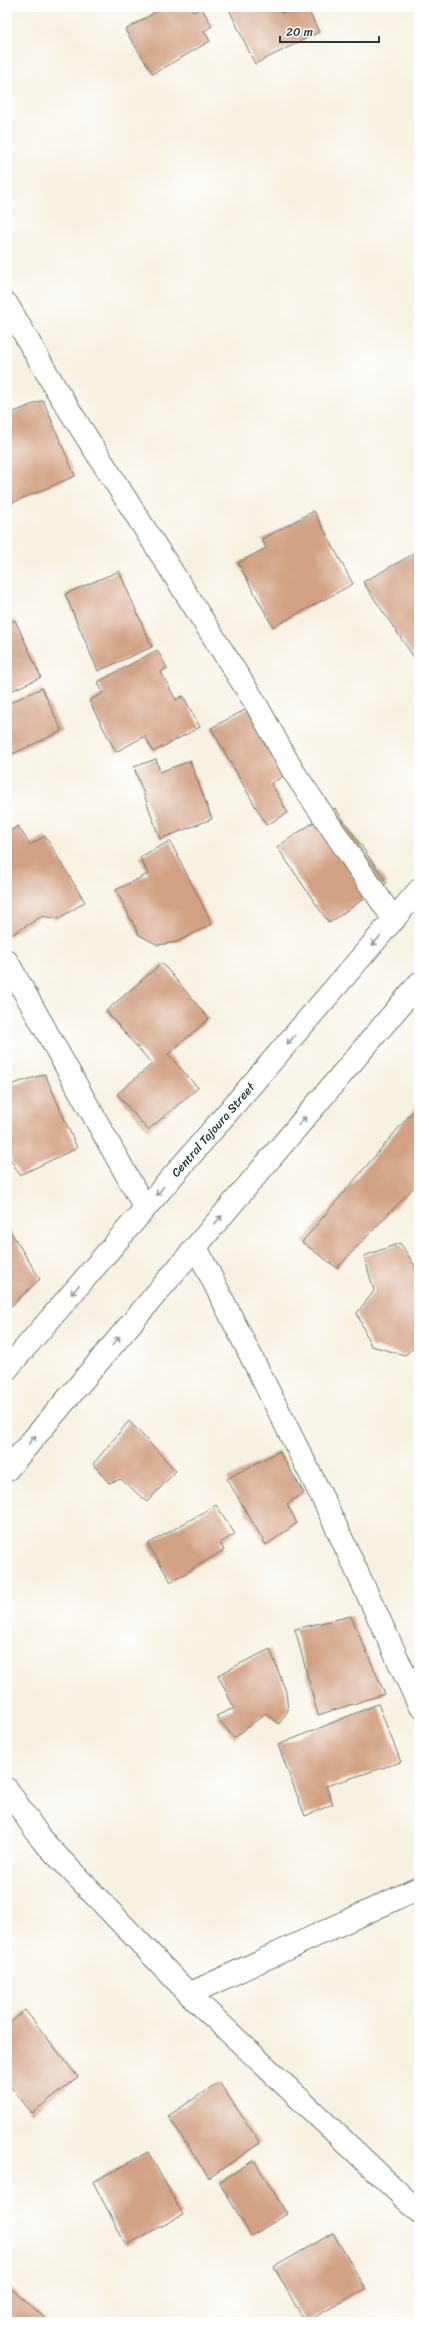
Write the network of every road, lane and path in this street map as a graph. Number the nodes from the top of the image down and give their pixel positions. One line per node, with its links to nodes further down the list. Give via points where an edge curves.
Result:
1 (7, 304): 3 (street, via 56,389 256,704 293,771)
2 (419, 890): 3 (street, Central Tajoura Street)
3 (394, 920): 6 (street, Central Tajoura Street, one-way to 6)
4 (7, 961): 6 (street)
5 (418, 987): 7 (street, one-way to 5)
6 (145, 1208): 8 (street, Central Tajoura Street, one-way to 8)
7 (196, 1247): 9 (street, one-way to 7); 10 (street, via 326,1505)
8 (7, 1369)
9 (7, 1470)
10 (419, 1705)
11 (7, 1789): 13 (street, via 42,1840)
12 (419, 1888): 13 (street)
13 (189, 1994): 14 (street)
14 (419, 2212)

